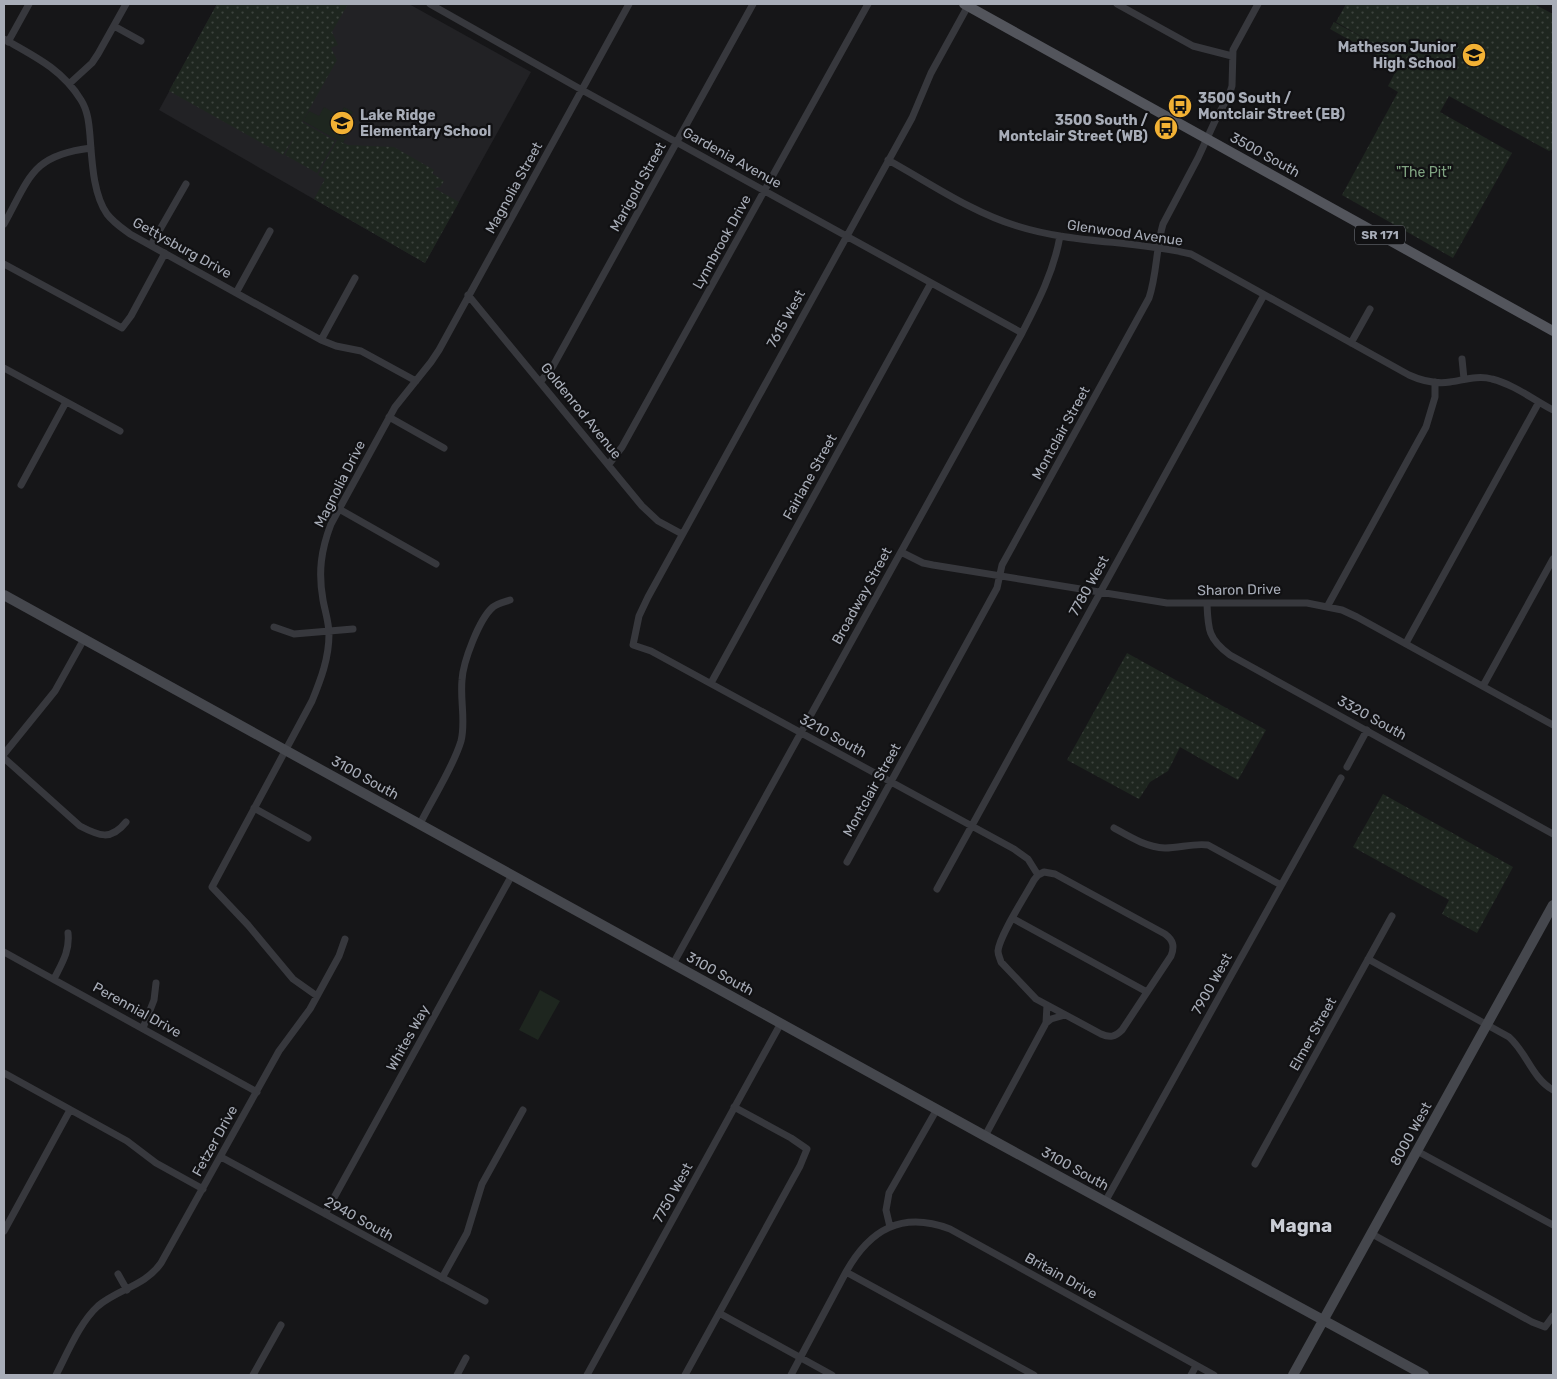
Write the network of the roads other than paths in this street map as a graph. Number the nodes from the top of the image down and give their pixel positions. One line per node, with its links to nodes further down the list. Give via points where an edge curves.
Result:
1 (29, 4): 11 (street)
2 (126, 4): 10 (street)
3 (430, 4): 15 (street, Gardenia Avenue)
4 (629, 4): 15 (street, Magnolia Street)
5 (753, 4): 17 (street, Marigold Street)
6 (868, 4): 21 (street, Lynnbrook Drive)
7 (1258, 4): 13 (street, Montclair Street)
8 (967, 5): 16 (main road, 3500 South / SR 171); 19 (street, 7615 West)
9 (1122, 5): 13 (street, via 1193,46)
10 (114, 26): 12 (street); 14 (street, via 92,63)
11 (6, 41): 14 (street, Gettysburg Drive, via 48,64)
12 (142, 41)
13 (1232, 56): 16 (street, Montclair Street, via 1232,86)
14 (69, 84): 18 (street, Gettysburg Drive, via 86,109)
15 (582, 90): 17 (street, Gardenia Avenue); 33 (street, Magnolia Street)
16 (1207, 138): 27 (street, Montclair Street, via 1163,224); 36 (main road, 3500 South / SR 171)
17 (677, 142): 21 (street, Gardenia Avenue); 44 (street, Marigold Street, via 553,366)
18 (91, 148): 22 (street, via 62,153 44,162 28,180); 26 (street, Gettysburg Drive, via 96,187 107,213 116,224)
19 (888, 160): 24 (street, 7615 West); 25 (street, Glenwood Avenue, via 999,220)
20 (186, 184): 26 (street)
21 (765, 191): 24 (street, Gardenia Avenue); 52 (street, Lynnbrook Drive, via 622,447)
22 (4, 224)
23 (270, 231): 32 (street)
24 (846, 236): 31 (street, Gardenia Avenue); 55 (street, 7615 West)
25 (1060, 236): 27 (street, Glenwood Avenue); 37 (street, Broadway Street, via 1048,281)
26 (151, 245): 28 (street, Gettysburg Drive)
27 (1158, 248): 34 (street, Glenwood Avenue, via 1191,254); 59 (street, Montclair Street, via 1149,298 1002,566)
28 (165, 253): 29 (street, via 122,328); 32 (street, Gettysburg Drive)
29 (4, 264)
30 (355, 278): 38 (street)
31 (931, 283): 37 (street, Gardenia Avenue); 71 (street, Fairlane Street)
32 (236, 293): 38 (street, Gettysburg Drive)
33 (468, 295): 43 (street, Magnolia Street, via 432,362); 44 (street, Goldenrod Avenue)
34 (1264, 295): 39 (street, Glenwood Avenue); 60 (street, 7780 West)
35 (1370, 309): 39 (street)
36 (1553, 331)
37 (1022, 333): 56 (street, Broadway Street)
38 (322, 340): 43 (street, Gettysburg Drive, via 360,351)
39 (1351, 343): 45 (street, Glenwood Avenue, via 1409,375)
40 (1462, 359): 42 (street)
41 (4, 368): 46 (street)
42 (1464, 379): 45 (street, Glenwood Avenue); 47 (street, Glenwood Avenue, via 1491,378)
43 (416, 381): 49 (street, Magnolia Drive)
44 (541, 381): 52 (street, Goldenrod Avenue)
45 (1435, 382): 64 (street, via 1435,397 1426,427)
46 (66, 402): 50 (street); 53 (street)
47 (1539, 402): 48 (street, Glenwood Avenue); 69 (street)
48 (1553, 410)
49 (389, 417): 51 (street); 54 (street, Magnolia Drive)
50 (120, 432)
51 (444, 448)
52 (609, 464): 55 (street, Goldenrod Avenue, via 650,514)
53 (21, 485)
54 (339, 510): 58 (street); 67 (street, Magnolia Drive, via 324,542 320,571)
55 (682, 534): 70 (street, 7615 West, via 643,606)
56 (900, 552): 59 (street, Sharon Drive, via 923,563); 75 (street, Broadway Street)
57 (1553, 559): 72 (street)
58 (436, 564)
59 (1000, 576): 60 (street, Sharon Drive); 81 (street, Montclair Street, via 997,588)
60 (1100, 593): 63 (street, Sharon Drive, via 1167,603); 85 (street, 7780 West)
61 (4, 595): 68 (street, 3100 South)
62 (510, 600): 84 (street, via 492,608 469,649 462,680 461,741)
63 (1207, 604): 64 (street, Sharon Drive, via 1286,602); 74 (street, 3320 South, via 1208,627 1218,646)
64 (1327, 607): 69 (street, Sharon Drive, via 1357,617)
65 (274, 626): 67 (street, via 294,634)
66 (352, 630): 67 (street)
67 (329, 632): 76 (street, Magnolia Drive, via 323,676)
68 (84, 639): 76 (street, 3100 South); 77 (street, via 55,691)
69 (1406, 644): 72 (street, Sharon Drive)
70 (633, 645): 71 (street, 3210 South, via 651,650)
71 (711, 683): 75 (street, 3210 South)
72 (1483, 686): 73 (street, Sharon Drive)
73 (1553, 725)
74 (1367, 730): 79 (street); 87 (street, 3320 South)
75 (802, 732): 81 (street, 3210 South); 101 (street, Broadway Street)
76 (285, 750): 82 (street, Magnolia Drive); 84 (street, 3100 South)
77 (4, 754)
78 (4, 758): 83 (street, via 80,826 102,835 112,835)
79 (1347, 767)
80 (1341, 778): 92 (street, 7900 West)
81 (890, 781): 85 (street, 3210 South); 89 (street, Montclair Street)
82 (254, 808): 88 (street); 105 (street, Magnolia Drive, via 212,887 293,979)
83 (126, 822)
84 (420, 824): 91 (street, 3100 South)
85 (972, 826): 90 (street, 3210 South, via 1014,849); 93 (street, 7780 West)
86 (1114, 828): 92 (street, via 1151,846 1208,846)
87 (1553, 834)
88 (308, 838)
89 (847, 862)
90 (1041, 873): 96 (street); 104 (street, via 1055,874 1169,938 1174,946 1171,956)
91 (512, 875): 101 (street, 3100 South); 125 (street, Whites Way)
92 (1281, 885): 124 (street, 7900 West)
93 (937, 889)
94 (1553, 905): 110 (street, 8000 West)
95 (1392, 916): 100 (street, Elmer Street)
96 (1012, 918): 104 (street); 106 (street, via 1000,941 998,955 1036,999)
97 (68, 932): 102 (street, via 68,953)
98 (344, 939): 105 (street, Fetzer Drive, via 339,956)
99 (4, 952): 102 (street, Perennial Drive)
100 (1368, 959): 110 (street); 122 (street, Elmer Street)
101 (673, 964): 108 (street, 3100 South)
102 (54, 979): 111 (street, Perennial Drive)
103 (156, 983): 111 (street)
104 (1147, 992): 107 (street, via 1122,1030 1114,1036 1108,1037)
105 (317, 996): 114 (street, Fetzer Drive, via 279,1051)
106 (1047, 1004): 107 (street); 109 (street)
107 (1064, 1015): 109 (street)
108 (781, 1023): 115 (street, 7750 West); 116 (street, 3100 South)
109 (1046, 1023): 119 (street)
110 (1487, 1025): 113 (street, via 1518,1045 1534,1074); 120 (street, 8000 West)
111 (144, 1028): 114 (street, Perennial Drive)
112 (4, 1073): 117 (street)
113 (1553, 1090)
114 (257, 1092): 121 (street, Fetzer Drive)
115 (734, 1106): 135 (street, via 807,1149); 145 (street, 7750 West)
116 (937, 1109): 119 (street, 3100 South); 127 (street, via 890,1193 886,1210)
117 (70, 1110): 123 (street); 128 (street)
118 (523, 1110): 132 (street, via 482,1184 467,1233)
119 (985, 1136): 124 (street, 3100 South)
120 (1417, 1151): 126 (street); 129 (street, 8000 West)
121 (221, 1157): 123 (street, Fetzer Drive); 125 (street, 2940 South)
122 (1255, 1164)
123 (203, 1189): 133 (street, Fetzer Drive, via 156,1271)
124 (1105, 1202): 137 (street, 3100 South)
125 (325, 1214): 132 (street, 2940 South)
126 (1553, 1225)
127 (890, 1227): 130 (street, via 864,1244); 141 (street, Britain Drive, via 919,1222 950,1229)
128 (4, 1231)
129 (1372, 1234): 136 (street, via 1532,1322 1544,1327); 137 (street, 8000 West)
130 (846, 1272): 140 (street); 149 (street)
131 (118, 1274): 133 (street)
132 (442, 1278): 134 (street, 2940 South)
133 (127, 1290): 142 (street, Fetzer Drive, via 110,1297 90,1314)
134 (485, 1301)
135 (719, 1313): 140 (street); 146 (street)
136 (1553, 1316)
137 (1323, 1321): 152 (street, 8000 West); 153 (street, 3100 South)
138 (281, 1325): 143 (street)
139 (466, 1358): 144 (street)
140 (801, 1358): 147 (street); 148 (street)
141 (1196, 1366): 150 (street); 151 (street, Britain Drive)
142 (56, 1375)
143 (253, 1375)
144 (457, 1375)
145 (587, 1375)
146 (685, 1375)
147 (792, 1375)
148 (832, 1375)
149 (1034, 1375)
150 (1191, 1375)
151 (1214, 1375)
152 (1293, 1375)
153 (1424, 1375)

